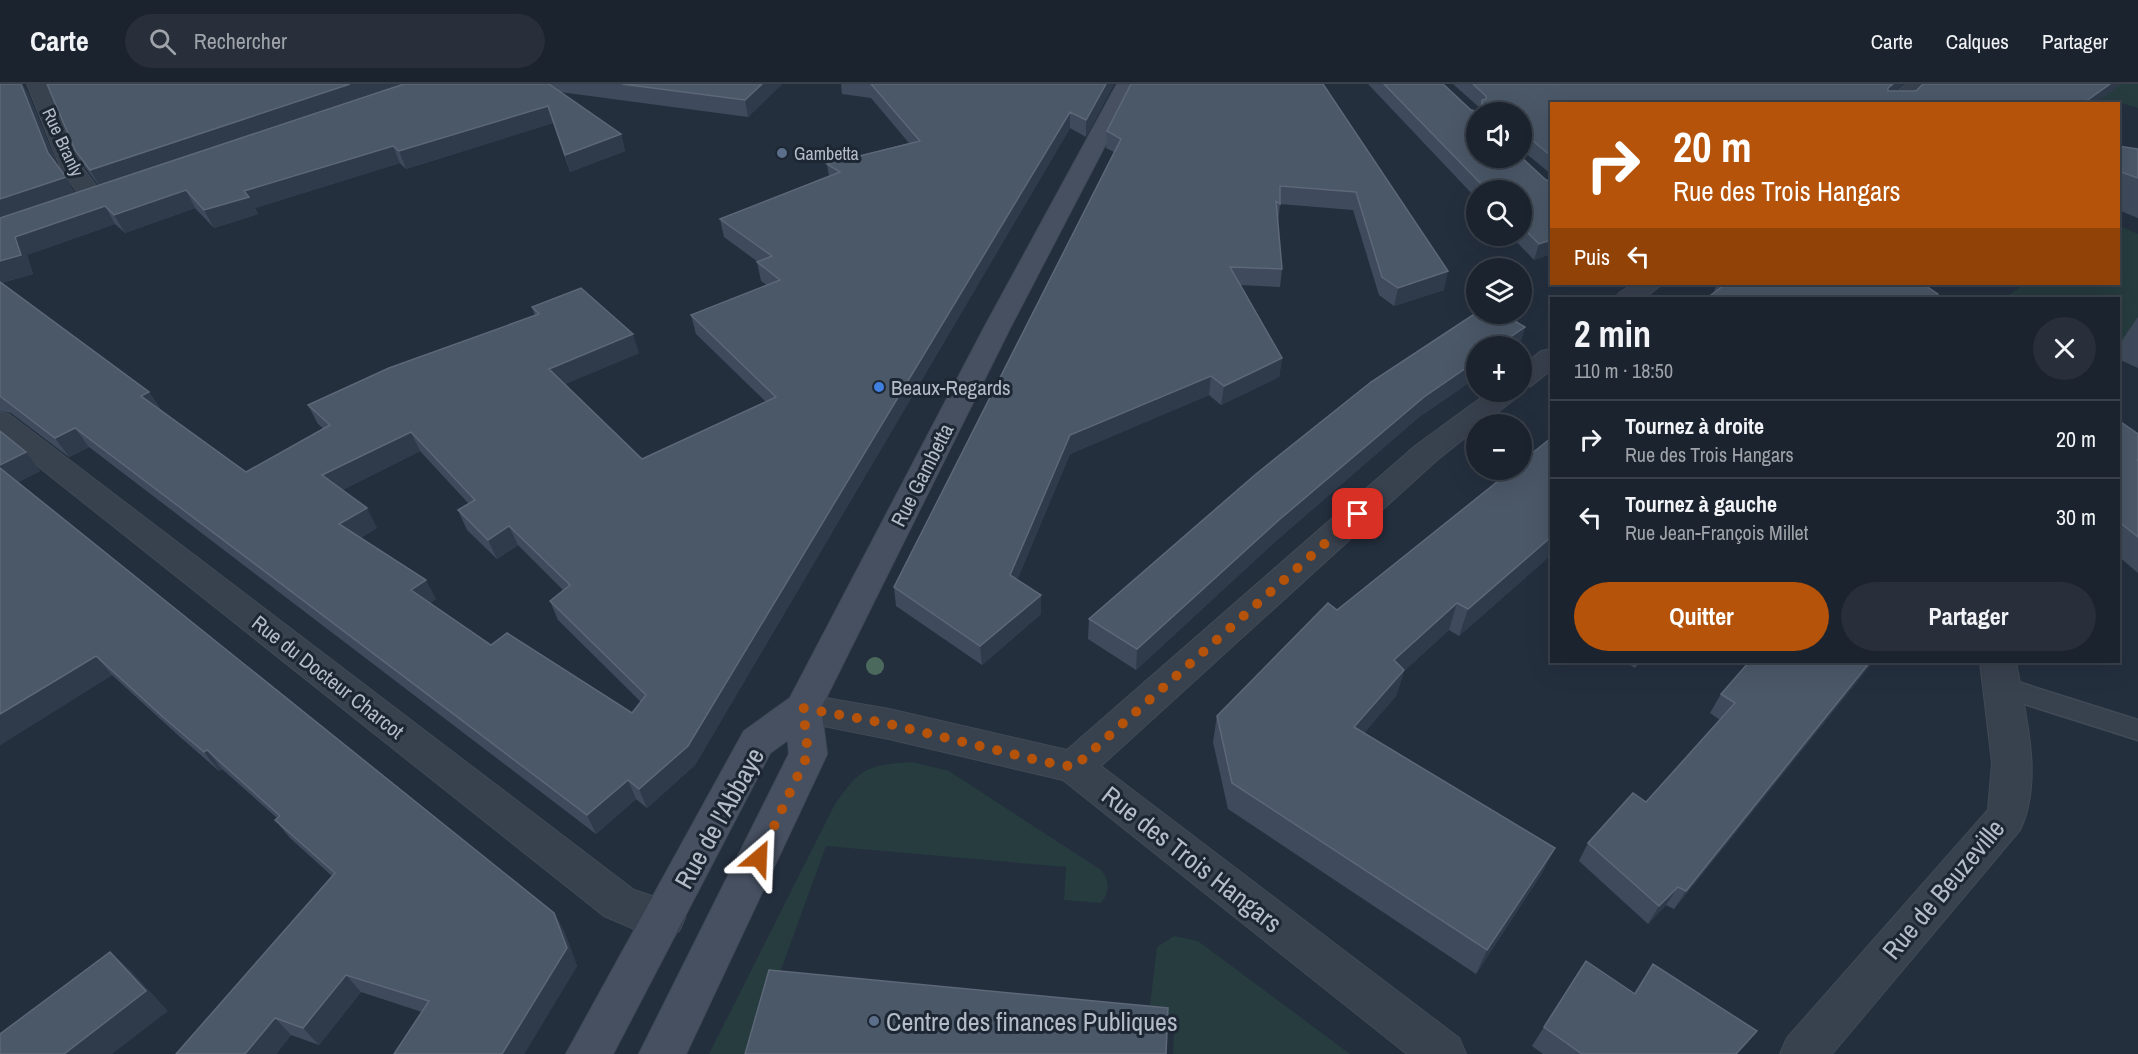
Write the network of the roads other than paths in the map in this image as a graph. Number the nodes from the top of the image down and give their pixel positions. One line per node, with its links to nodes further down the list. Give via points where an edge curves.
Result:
1 (1127, 84): 15 (main road, Rue Gambetta)
2 (1919, 84): 4 (street)
3 (29, 85): 5 (street, Rue Branly, via 72,169 83,201)
4 (1896, 102)
5 (116, 190)
6 (1648, 285): 8 (street)
7 (1651, 285): 9 (street)
8 (1630, 297)
9 (1668, 297)
10 (1550, 358): 11 (street)
11 (1532, 372)
12 (1493, 402): 17 (street, via 1426,453)
13 (0, 421): 18 (street, Rue du Docteur Charcot, via 619,903)
14 (2000, 674): 16 (lane, via 2064,707); 22 (street, Rue de Beuzeville, via 2012,774 2006,818)
15 (803, 708): 17 (street, Rue des Trois Hangars); 18 (main road, Rue de l'Abbaye, via 757,742); 20 (main road, via 808,754)
16 (2138, 730)
17 (1074, 767): 21 (street, Rue des Trois Hangars)
18 (664, 918): 19 (main road, Rue de l'Abbaye)
19 (589, 1054)
20 (662, 1054)
21 (1443, 1054)
22 (1803, 1054)

